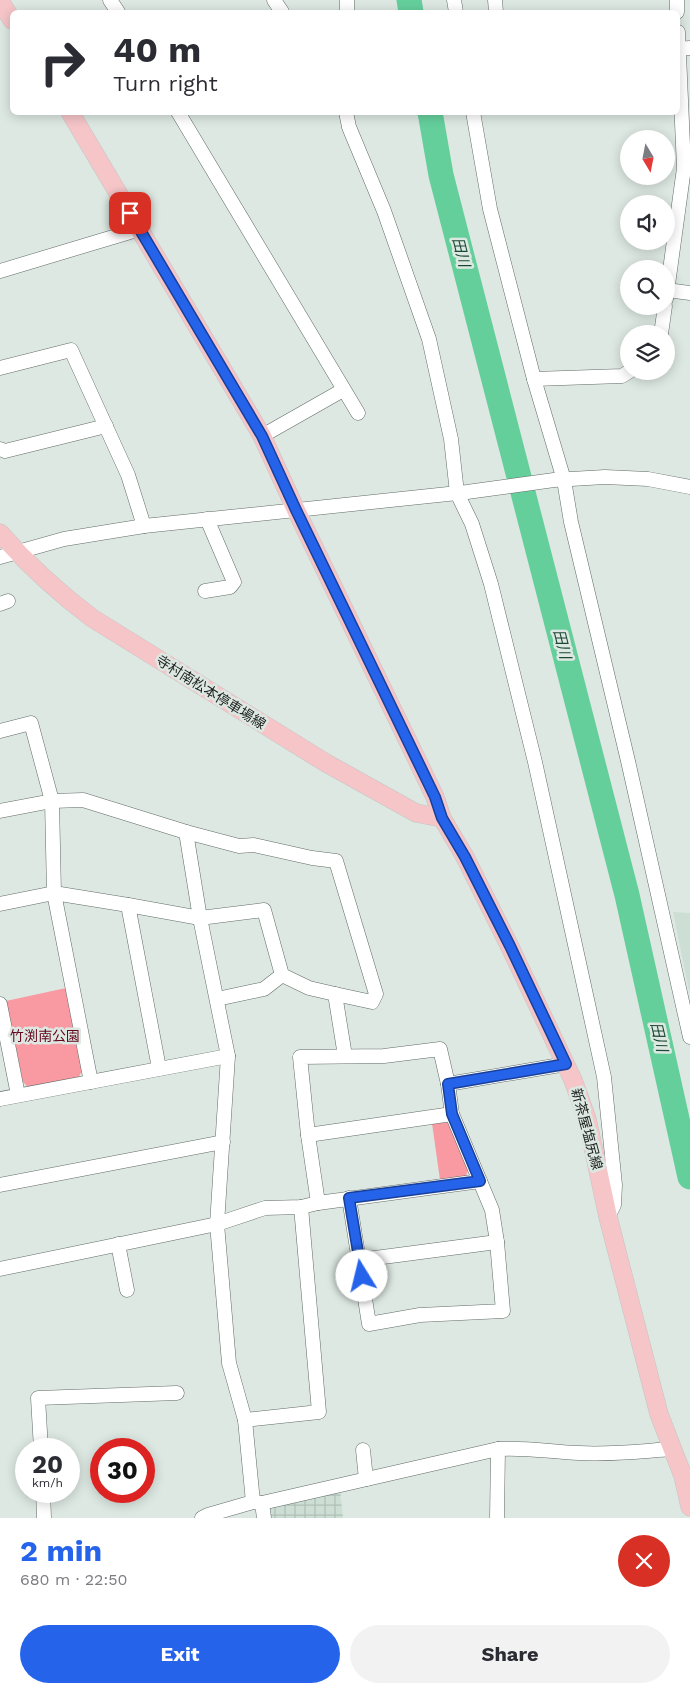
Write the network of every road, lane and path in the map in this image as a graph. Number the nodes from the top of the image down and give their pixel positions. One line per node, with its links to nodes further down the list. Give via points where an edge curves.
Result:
1 (0, 1): 2 (main road)
2 (10, 17)
3 (680, 73): 8 (street)
4 (72, 115): 10 (main road, 新茶屋塩尻線)
5 (180, 115): 18 (street)
6 (347, 115): 25 (street, via 429,339)
7 (474, 115): 17 (street, via 490,209)
8 (686, 144): 9 (street)
9 (684, 220): 11 (street)
10 (140, 229): 12 (street); 21 (main road, 新茶屋塩尻線)
11 (675, 260)
12 (0, 271)
13 (690, 293): 14 (street)
14 (675, 294)
15 (0, 368): 20 (street, via 71,350)
16 (620, 376): 17 (street)
17 (534, 379): 23 (street)
18 (343, 390): 19 (street); 21 (street)
19 (358, 413)
20 (106, 426): 22 (street, via 5,451); 28 (street, via 128,475)
21 (262, 436): 26 (main road, 新茶屋塩尻線)
22 (0, 449)
23 (559, 480): 24 (street, via 648,479); 25 (street); 45 (street, via 628,761)
24 (690, 487)
25 (462, 492): 26 (street); 62 (street, via 491,584 535,762 604,1077 615,1185 614,1205)
26 (296, 510): 27 (street); 35 (main road, 新茶屋塩尻線, via 435,797)
27 (207, 519): 28 (street); 31 (street, via 234,582 230,587)
28 (144, 526): 30 (street, via 64,539)
29 (0, 533): 30 (main road, 寺村南松本停車場線)
30 (8, 555): 35 (main road, 寺村南松本停車場線, via 92,618 326,763 416,813)
31 (205, 591)
32 (0, 731): 33 (street, via 31,723)
33 (52, 801): 34 (street); 36 (street, via 83,800); 37 (street)
34 (0, 811)
35 (442, 818): 48 (main road, 新茶屋塩尻線, via 510,946)
36 (186, 832): 40 (street); 42 (street, via 239,846 254,845 336,861 376,994 372,1002)
37 (54, 893): 38 (street); 39 (street); 50 (street)
38 (0, 904)
39 (128, 905): 40 (street); 49 (street)
40 (200, 918): 41 (street, via 264,910); 43 (street)
41 (282, 975): 42 (street, via 309,988); 43 (street, via 264,989)
42 (335, 994): 47 (street)
43 (217, 999): 46 (street)
44 (0, 1004): 52 (street)
45 (690, 1037)
46 (228, 1056): 49 (street); 56 (street)
47 (344, 1056): 51 (street, via 384,1056 440,1049); 55 (street, via 300,1058)
48 (566, 1064): 51 (street); 62 (main road, 新茶屋塩尻線, via 587,1119)
49 (159, 1068): 50 (street)
50 (91, 1082): 52 (street)
51 (448, 1084): 54 (street)
52 (18, 1095): 53 (street)
53 (0, 1099)
54 (452, 1114): 55 (street); 57 (street)
55 (308, 1135): 60 (street)
56 (223, 1142): 58 (street); 63 (street)
57 (480, 1181): 59 (street); 64 (street, via 492,1210)
58 (0, 1185)
59 (349, 1198): 60 (street); 66 (street)
60 (318, 1202): 61 (street)
61 (301, 1207): 63 (street, via 265,1208); 70 (street, via 319,1412)
62 (608, 1217): 72 (main road, 新茶屋塩尻線, via 659,1414)
63 (217, 1224): 65 (street); 70 (street, via 229,1363)
64 (497, 1242): 66 (street); 66 (street, via 503,1311 420,1316 369,1324)
65 (118, 1244): 67 (street); 68 (street)
66 (360, 1260)
67 (0, 1269)
68 (127, 1290)
69 (177, 1393): 71 (street, via 38,1398)
70 (245, 1420): 76 (street)
71 (40, 1438)
72 (672, 1448): 73 (street, via 581,1454); 78 (main road, 新茶屋塩尻線)
73 (498, 1449): 75 (street); 82 (street)
74 (363, 1450): 75 (street)
75 (366, 1479): 76 (street)
76 (257, 1502): 80 (street); 81 (street)
77 (43, 1503): 79 (street)
78 (690, 1507)
79 (44, 1518)
80 (202, 1518)
81 (264, 1518)
82 (497, 1518)

